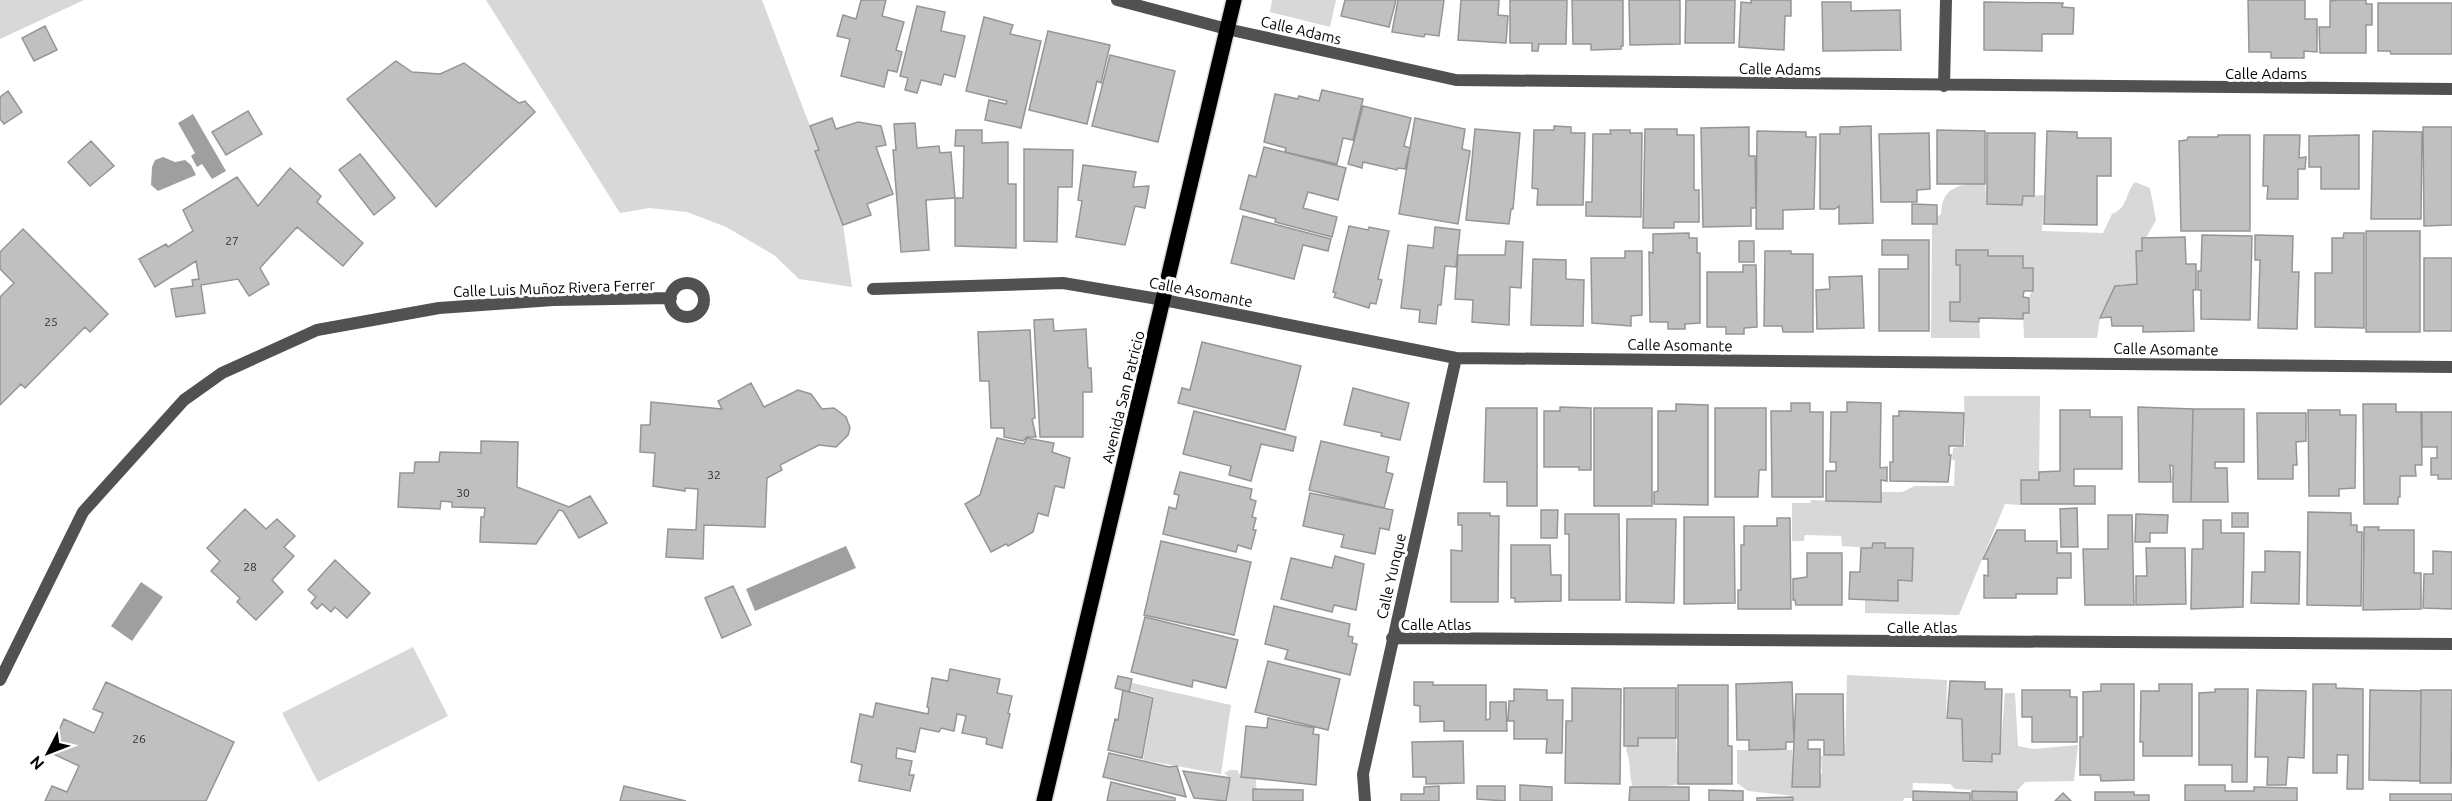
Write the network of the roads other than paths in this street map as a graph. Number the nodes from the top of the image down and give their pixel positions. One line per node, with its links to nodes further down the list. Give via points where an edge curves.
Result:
1 (1117, 0): 4 (street, Calle Adams)
2 (1234, 0): 4 (main road, Avenida San Patricio)
3 (1946, 0): 5 (street)
4 (1227, 29): 5 (street, Calle Adams, via 1455,80); 9 (main road, Avenida San Patricio)
5 (1944, 86): 6 (street, Calle Adams)
6 (2452, 89)
7 (873, 288): 9 (street, Calle Asomante, via 1063,283)
8 (671, 298): 14 (street, Calle Luis Muñoz Rivera Ferrer, via 552,300 439,308 317,330 222,373 184,400 83,512)
9 (1164, 300): 10 (street, Calle Asomante); 15 (main road, Avenida San Patricio)
10 (1456, 358): 11 (street, Calle Asomante); 12 (street, Calle Yunque)
11 (2452, 367)
12 (1392, 638): 13 (street, Calle Atlas); 16 (street, Calle Yunque, via 1363,774)
13 (2452, 644)
14 (0, 680)
15 (1044, 801)
16 (1365, 801)

